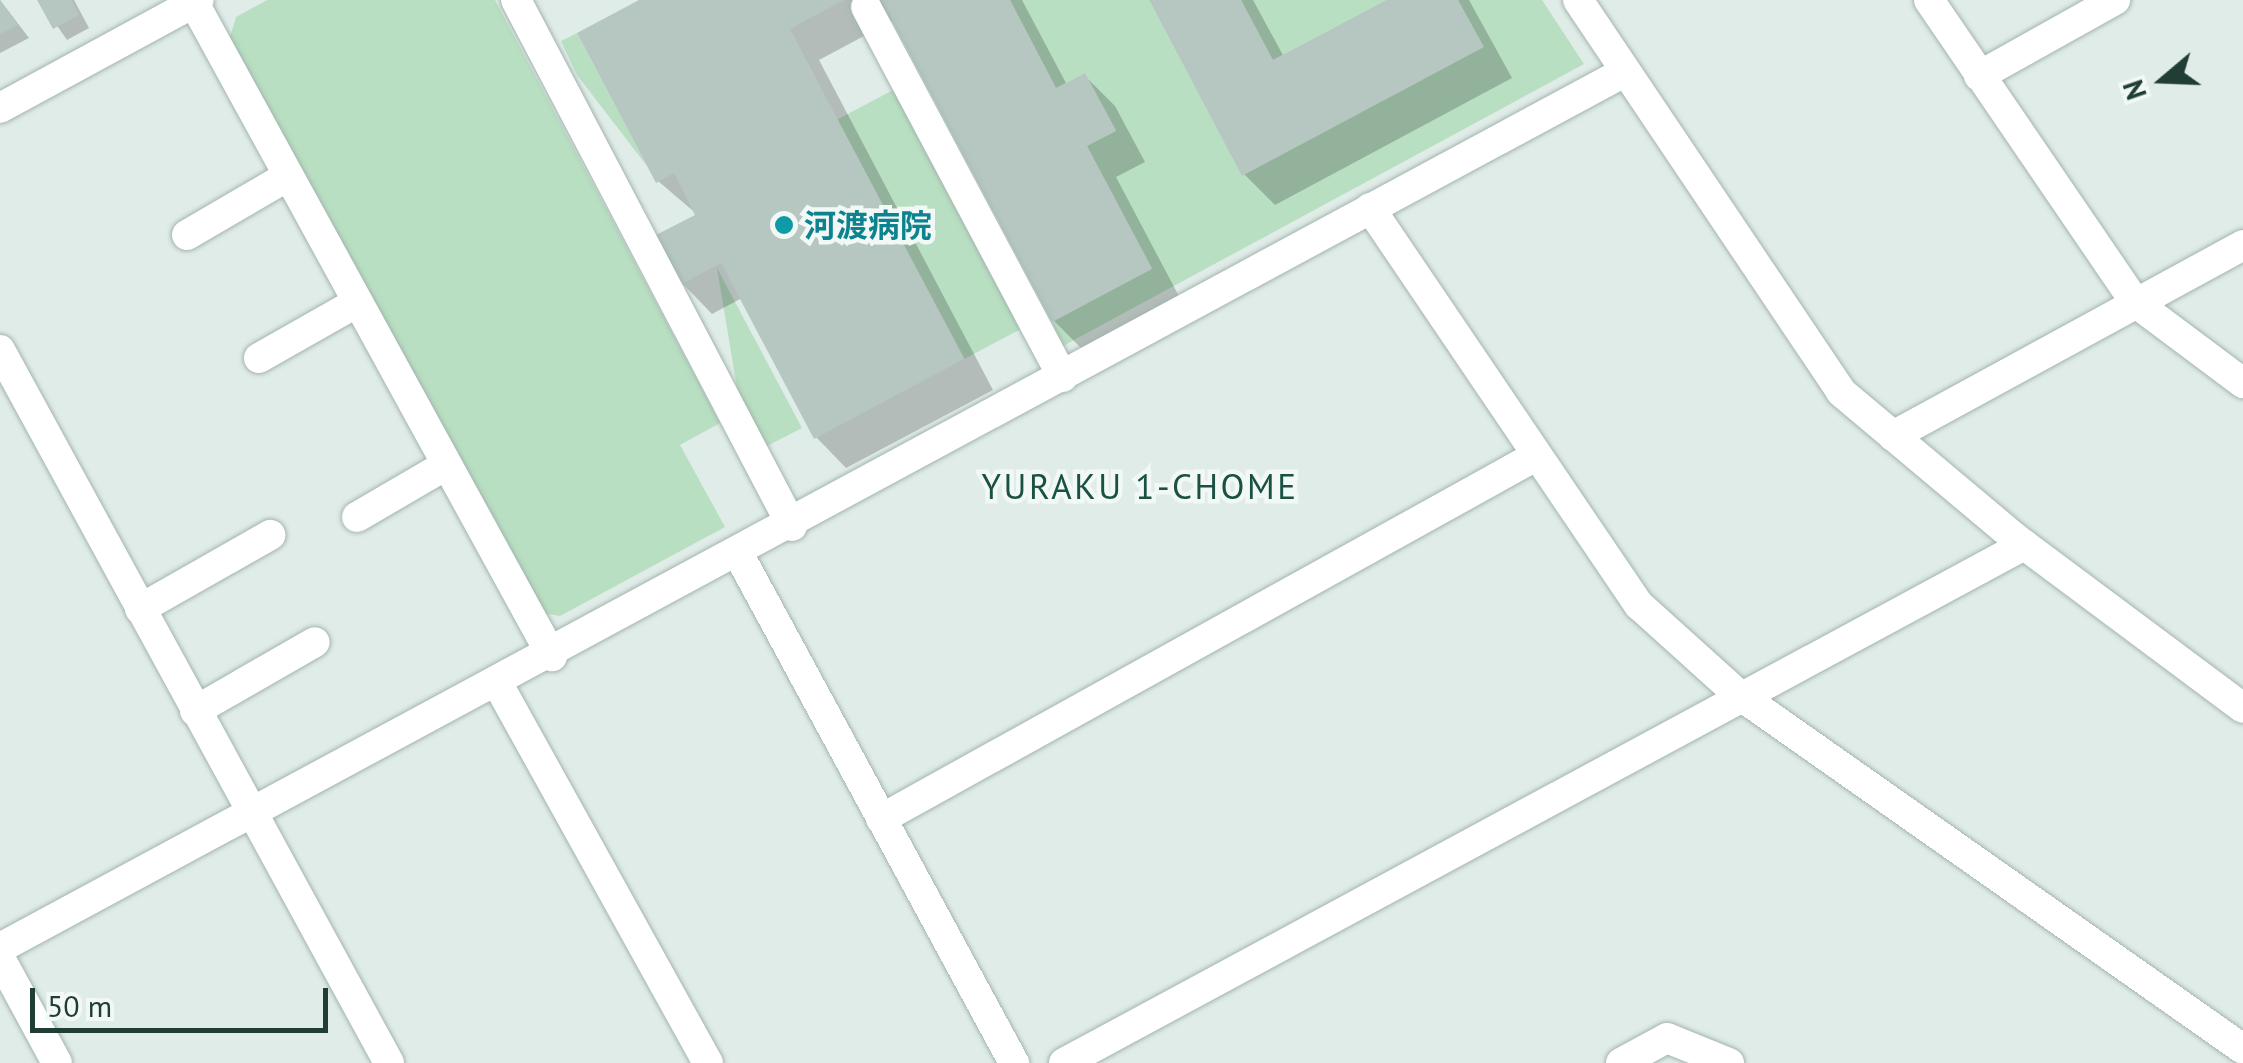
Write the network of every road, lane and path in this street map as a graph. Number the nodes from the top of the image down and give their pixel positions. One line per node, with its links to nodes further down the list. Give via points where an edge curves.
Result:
1 (516, 0): 24 (street)
2 (1578, 0): 7 (street)
3 (1929, 0): 8 (street)
4 (2115, 0): 8 (street)
5 (197, 1): 9 (street); 10 (street)
6 (866, 7): 18 (street)
7 (1624, 72): 11 (street); 20 (street, via 1841,392)
8 (1979, 76): 15 (street)
9 (0, 108)
10 (288, 176): 12 (street); 14 (street)
11 (1370, 208): 18 (street); 21 (street)
12 (187, 235)
13 (2243, 245): 15 (street)
14 (356, 303): 17 (street); 22 (street)
15 (2136, 303): 19 (street); 20 (street)
16 (0, 350): 28 (street)
17 (259, 358)
18 (1063, 377): 24 (street)
19 (2243, 384)
20 (1892, 436): 26 (street)
21 (1534, 457): 32 (street, via 1639,605); 36 (street)
22 (446, 465): 23 (street); 30 (street)
23 (356, 516)
24 (792, 526): 27 (street)
25 (270, 535): 28 (street)
26 (2024, 545): 32 (street); 33 (street)
27 (739, 555): 30 (street); 36 (street)
28 (140, 610): 34 (street)
29 (315, 642): 34 (street)
30 (552, 656): 31 (street)
31 (499, 686): 35 (street); 43 (street)
32 (1738, 694): 39 (street); 40 (street)
33 (2243, 708)
34 (195, 710): 35 (street)
35 (252, 814): 37 (street); 42 (street)
36 (881, 819): 44 (street)
37 (0, 948)
38 (0, 958): 41 (street)
39 (2243, 1049)
40 (1118, 1050): 45 (street)
41 (57, 1063)
42 (389, 1063)
43 (708, 1063)
44 (1014, 1063)
45 (1064, 1063)
46 (1621, 1063): 47 (street, via 1667,1038)
47 (1730, 1063)

